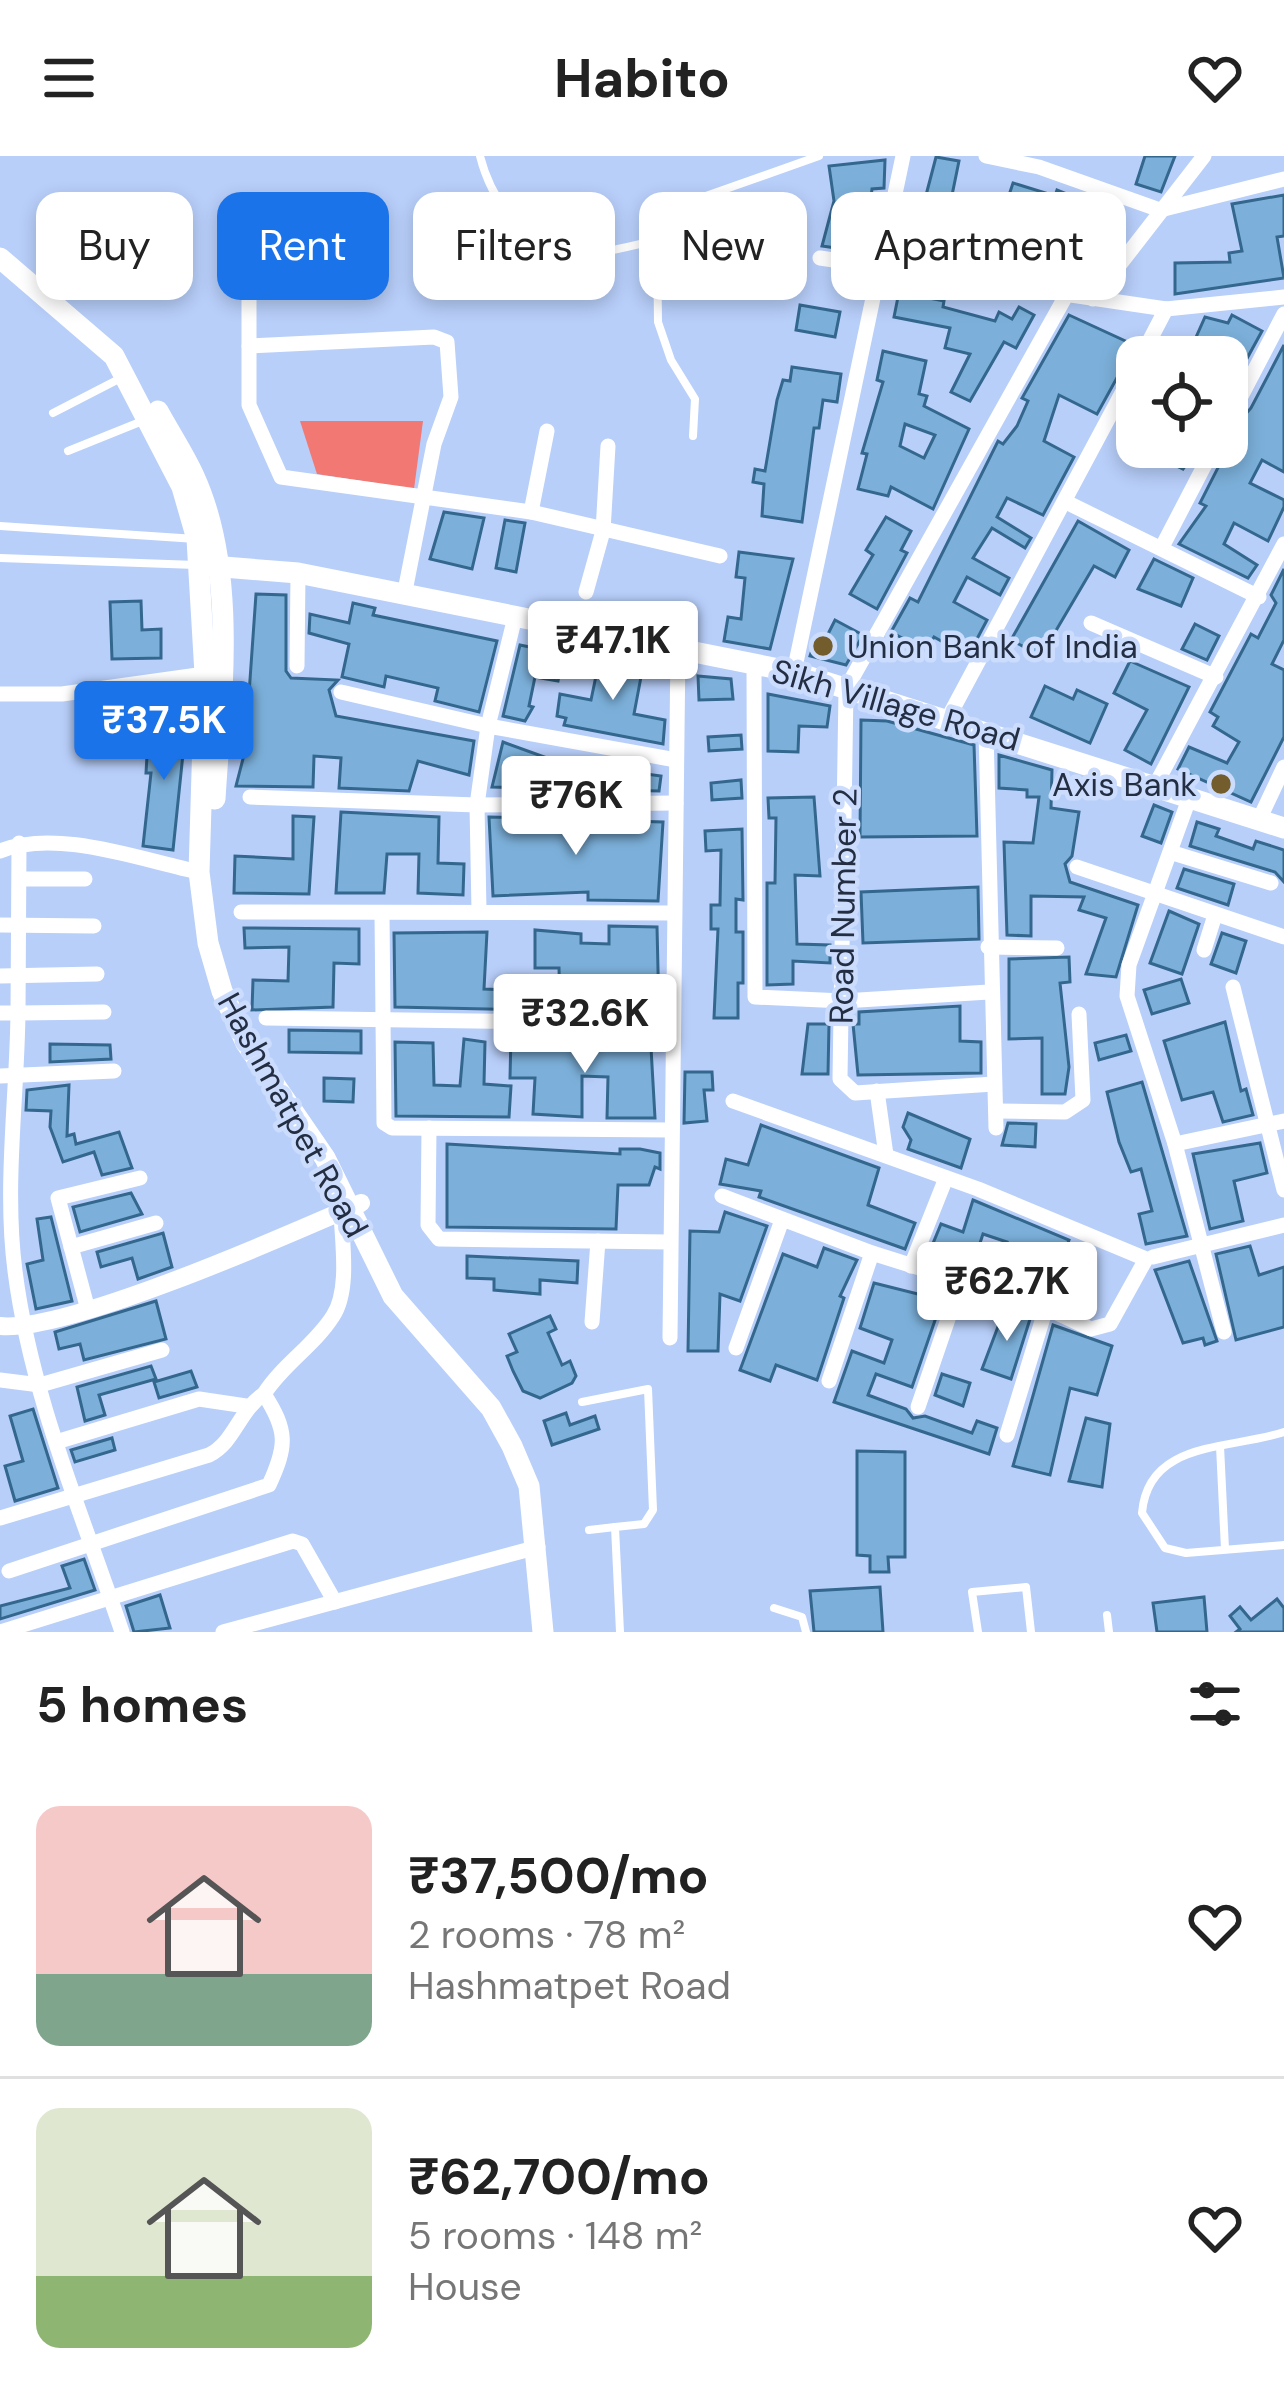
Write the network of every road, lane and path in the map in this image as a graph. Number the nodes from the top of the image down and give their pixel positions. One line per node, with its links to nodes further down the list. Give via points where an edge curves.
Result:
1 (481, 156): 11 (lane, via 506,211 559,253)
2 (819, 156): 8 (lane)
3 (903, 156): 9 (street)
4 (986, 156): 6 (street)
5 (1204, 156): 10 (street)
6 (1041, 162): 10 (street)
7 (1284, 179): 10 (street)
8 (724, 192)
9 (896, 192)
10 (1160, 210): 12 (street)
11 (639, 244)
12 (1126, 255)
13 (820, 257): 15 (street)
14 (0, 258): 26 (main road)
15 (831, 259)
16 (1284, 297): 22 (street)
17 (249, 300): 25 (street)
18 (657, 300): 32 (lane, via 671,360 695,399)
19 (873, 300): 56 (street)
20 (1064, 300): 59 (street)
21 (1100, 300): 22 (street)
22 (1166, 309): 24 (street)
23 (1284, 314): 27 (street)
24 (1152, 336)
25 (249, 346): 36 (street, via 249,405 281,477); 36 (street, via 447,342 452,397)
26 (118, 367): 29 (lane); 30 (main road); 41 (main road, via 129,362 196,479)
27 (1248, 383)
28 (1116, 406): 37 (street)
29 (53, 413)
30 (146, 420): 34 (lane); 41 (main road)
31 (547, 431): 38 (street)
32 (693, 436)
33 (608, 446): 40 (street)
34 (68, 451)
35 (1203, 468): 43 (street)
36 (423, 496): 38 (street); 49 (street)
37 (1066, 502): 43 (street); 62 (street)
38 (531, 512): 40 (street)
39 (0, 526): 41 (lane)
40 (603, 530): 44 (street); 48 (street)
41 (204, 539): 46 (main road)
42 (1284, 544): 50 (street)
43 (1162, 547): 50 (street)
44 (720, 556)
45 (0, 558): 46 (lane, Sikh Village Road)
46 (207, 564): 47 (main road, Sikh Village Road); 57 (main road); 92 (main road, via 223,669)
47 (298, 573): 49 (main road, Sikh Village Road); 55 (street)
48 (586, 592)
49 (404, 596): 51 (main road, Sikh Village Road)
50 (1259, 596): 58 (street)
51 (515, 616): 53 (main road, Sikh Village Road); 63 (street)
52 (1090, 623): 58 (street)
53 (678, 647): 54 (main road, Sikh Village Road); 65 (street)
54 (754, 664): 56 (main road, Sikh Village Road); 101 (street, via 755,997)
55 (297, 666)
56 (794, 672): 59 (main road, Sikh Village Road)
57 (205, 674): 61 (street, via 62,694); 78 (main road)
58 (1216, 677): 67 (street)
59 (846, 689): 62 (main road, Sikh Village Road); 101 (street, Road Number 2)
60 (341, 692): 63 (street)
61 (0, 694)
62 (949, 718): 64 (main road, Sikh Village Road)
63 (488, 726): 65 (street); 71 (street)
64 (986, 731): 67 (main road, Sikh Village Road); 93 (street)
65 (676, 760): 70 (street)
66 (1284, 767): 72 (street)
67 (1156, 784): 69 (main road, Sikh Village Road)
68 (250, 797): 71 (street)
69 (1189, 799): 72 (main road, Sikh Village Road); 76 (street)
70 (676, 803): 71 (street); 86 (street)
71 (477, 805): 83 (street)
72 (1258, 820): 73 (main road, Sikh Village Road)
73 (1284, 828)
74 (19, 843): 75 (street); 78 (street); 79 (street)
75 (0, 851)
76 (1173, 853): 81 (street); 82 (street)
77 (1077, 868): 82 (street)
78 (199, 872): 92 (main road)
79 (20, 879): 80 (street); 89 (street)
80 (85, 879)
81 (1270, 883)
82 (1157, 894): 87 (street); 116 (street, via 1129,965 1127,996)
83 (479, 911): 85 (street); 86 (street)
84 (241, 912): 85 (street)
85 (382, 913): 106 (street)
86 (674, 913): 107 (street)
87 (1215, 915): 91 (street); 95 (street)
88 (0, 925): 89 (street)
89 (21, 925): 90 (street); 98 (street)
90 (94, 926)
91 (1284, 937)
92 (214, 942): 122 (main road, via 241,1010 335,1150)
93 (988, 946): 94 (street); 100 (street)
94 (1057, 948)
95 (1204, 950)
96 (97, 974): 98 (street)
97 (0, 976): 98 (street)
98 (19, 976): 103 (street)
99 (1233, 987): 113 (street)
100 (989, 992): 101 (street); 110 (street)
101 (843, 1001): 111 (street, Road Number 2, via 840,1079 849,1090)
102 (104, 1012): 103 (street)
103 (9, 1013): 109 (street)
104 (1079, 1014): 110 (street, via 1083,1100 1065,1112 996,1119)
105 (266, 1018): 106 (street)
106 (381, 1019): 107 (street); 114 (street, via 384,1123)
107 (673, 1024): 115 (street)
108 (115, 1071): 109 (street)
109 (9, 1076): 123 (street)
110 (994, 1084): 111 (street)
111 (877, 1091): 117 (street)
112 (734, 1101): 117 (street)
113 (1275, 1123): 116 (street); 120 (street)
114 (429, 1129): 115 (street); 127 (street, via 431,1234)
115 (671, 1130): 128 (street)
116 (1174, 1144): 130 (street)
117 (886, 1155): 119 (street)
118 (140, 1178): 129 (street, via 58,1198)
119 (946, 1178): 132 (street); 133 (street)
120 (1284, 1190)
121 (722, 1196): 124 (street)
122 (351, 1208): 137 (street); 148 (street, via 336,1312); 162 (main road, via 427,1333 491,1408 512,1446 529,1486)
123 (6, 1215): 134 (street)
124 (782, 1220): 131 (street); 143 (street)
125 (156, 1223): 129 (street)
126 (1284, 1225): 130 (street)
127 (598, 1241): 128 (street); 138 (street)
128 (670, 1242): 142 (street)
129 (71, 1247): 137 (street)
130 (1200, 1248): 132 (street); 141 (street)
131 (872, 1253): 133 (street); 146 (street)
132 (1150, 1258): 136 (street, via 1105,1329)
133 (911, 1266): 135 (street)
134 (7, 1270): 140 (street)
135 (961, 1281): 136 (street); 151 (street)
136 (1046, 1308): 153 (street)
137 (88, 1310): 140 (street)
138 (592, 1322)
139 (0, 1326): 140 (street)
140 (26, 1329): 147 (street)
141 (1224, 1332)
142 (670, 1339)
143 (736, 1348)
144 (162, 1350): 147 (street)
145 (0, 1380): 147 (street)
146 (829, 1381)
147 (40, 1384): 154 (street)
148 (264, 1394): 150 (street); 160 (street, via 286,1439 269,1485)
149 (583, 1402): 158 (lane, via 648,1389 652,1510 644,1524)
150 (246, 1406): 154 (street, via 200,1399); 156 (street, via 219,1450)
151 (918, 1407)
152 (1284, 1432): 155 (lane)
153 (1007, 1435)
154 (56, 1442): 156 (street)
155 (1220, 1446): 163 (lane); 163 (lane, via 1162,1466 1149,1479 1142,1513 1165,1548)
156 (70, 1497): 157 (street); 160 (street)
157 (0, 1518)
158 (615, 1527): 159 (lane); 174 (lane)
159 (589, 1530)
160 (89, 1544): 164 (street); 165 (street)
161 (1284, 1546): 163 (lane)
162 (538, 1547): 166 (street); 173 (main road)
163 (1225, 1549)
164 (9, 1571)
165 (110, 1597): 166 (street, via 293,1541); 170 (street); 171 (street)
166 (334, 1602): 169 (street)
167 (774, 1608): 175 (lane, via 802,1617)
168 (1107, 1615): 178 (lane)
169 (248, 1629): 172 (street)
170 (0, 1632)
171 (122, 1632)
172 (223, 1632)
173 (542, 1632)
174 (620, 1632)
175 (806, 1632)
176 (977, 1632): 177 (lane, via 972,1592 1026,1587)
177 (1031, 1632)
178 (1109, 1632)

